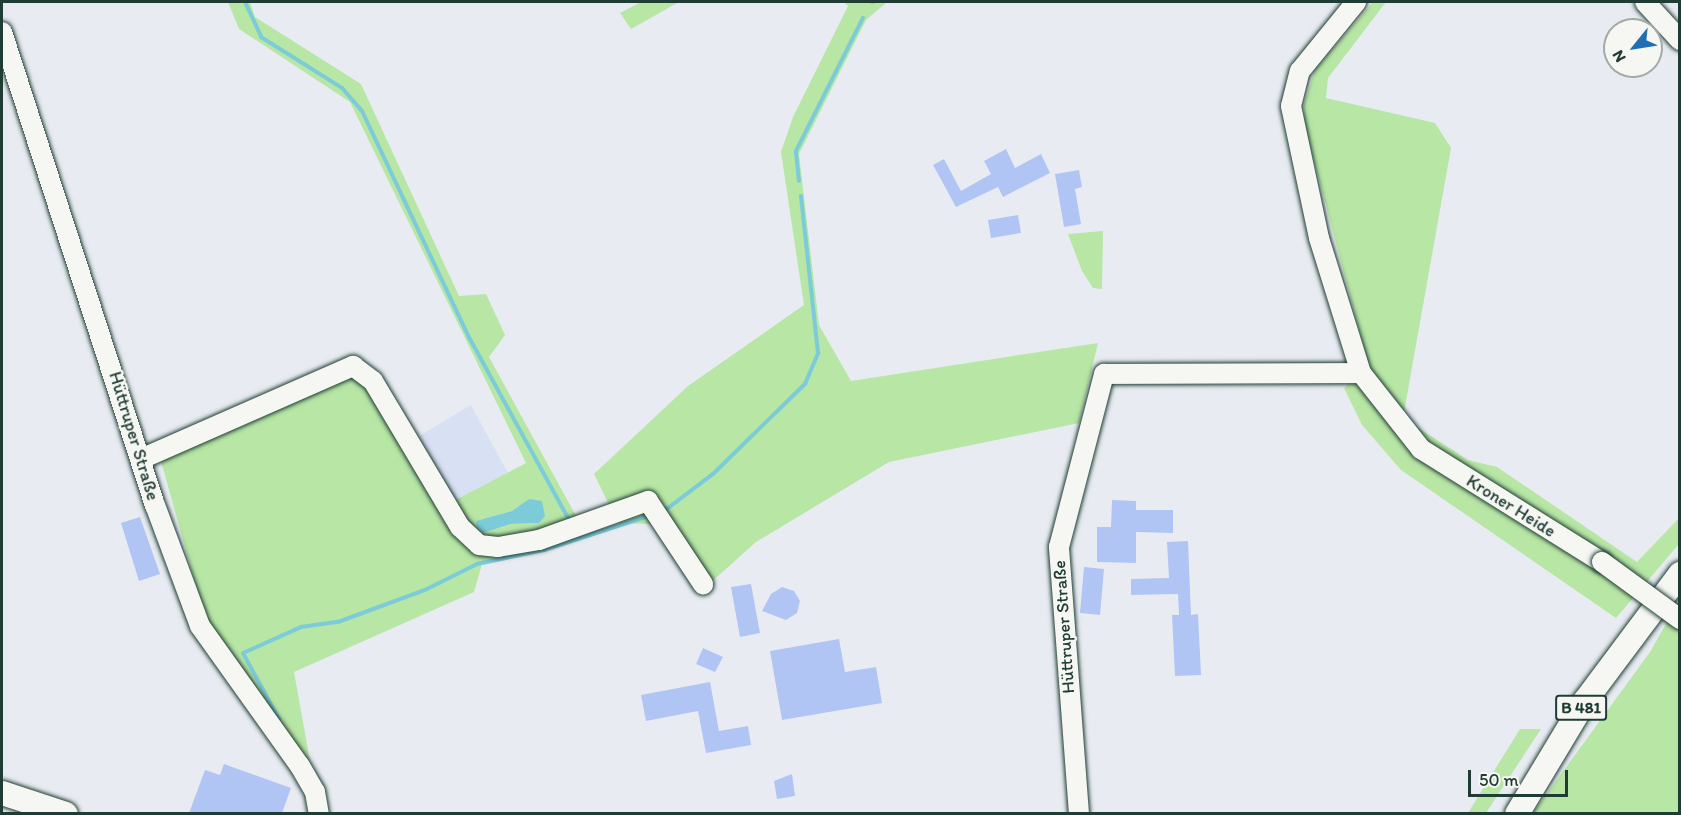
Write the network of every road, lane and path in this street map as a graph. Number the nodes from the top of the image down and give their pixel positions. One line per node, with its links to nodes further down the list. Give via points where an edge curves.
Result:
1 (1356, 2): 5 (street, Kroner Heide, via 1300,71 1291,106 1319,237)
2 (1645, 2): 4 (street)
3 (2, 32): 6 (street, Hüttruper Straße)
4 (1680, 40)
5 (1361, 373): 9 (street, Kroner Heide, bridge, via 1420,449 1602,562); 13 (street, Hüttruper Straße, via 1104,374 1059,547)
6 (141, 459): 8 (street, via 353,366 373,381 460,527 479,544 498,547 539,540 648,501); 12 (street, Hüttruper Straße, via 200,626 300,766 315,792)
7 (1680, 574): 14 (main road, B 481, via 1585,701)
8 (703, 584)
9 (1680, 619)
10 (2, 793): 11 (main road)
11 (66, 813)
12 (319, 813)
13 (1079, 813)
14 (1517, 813)

